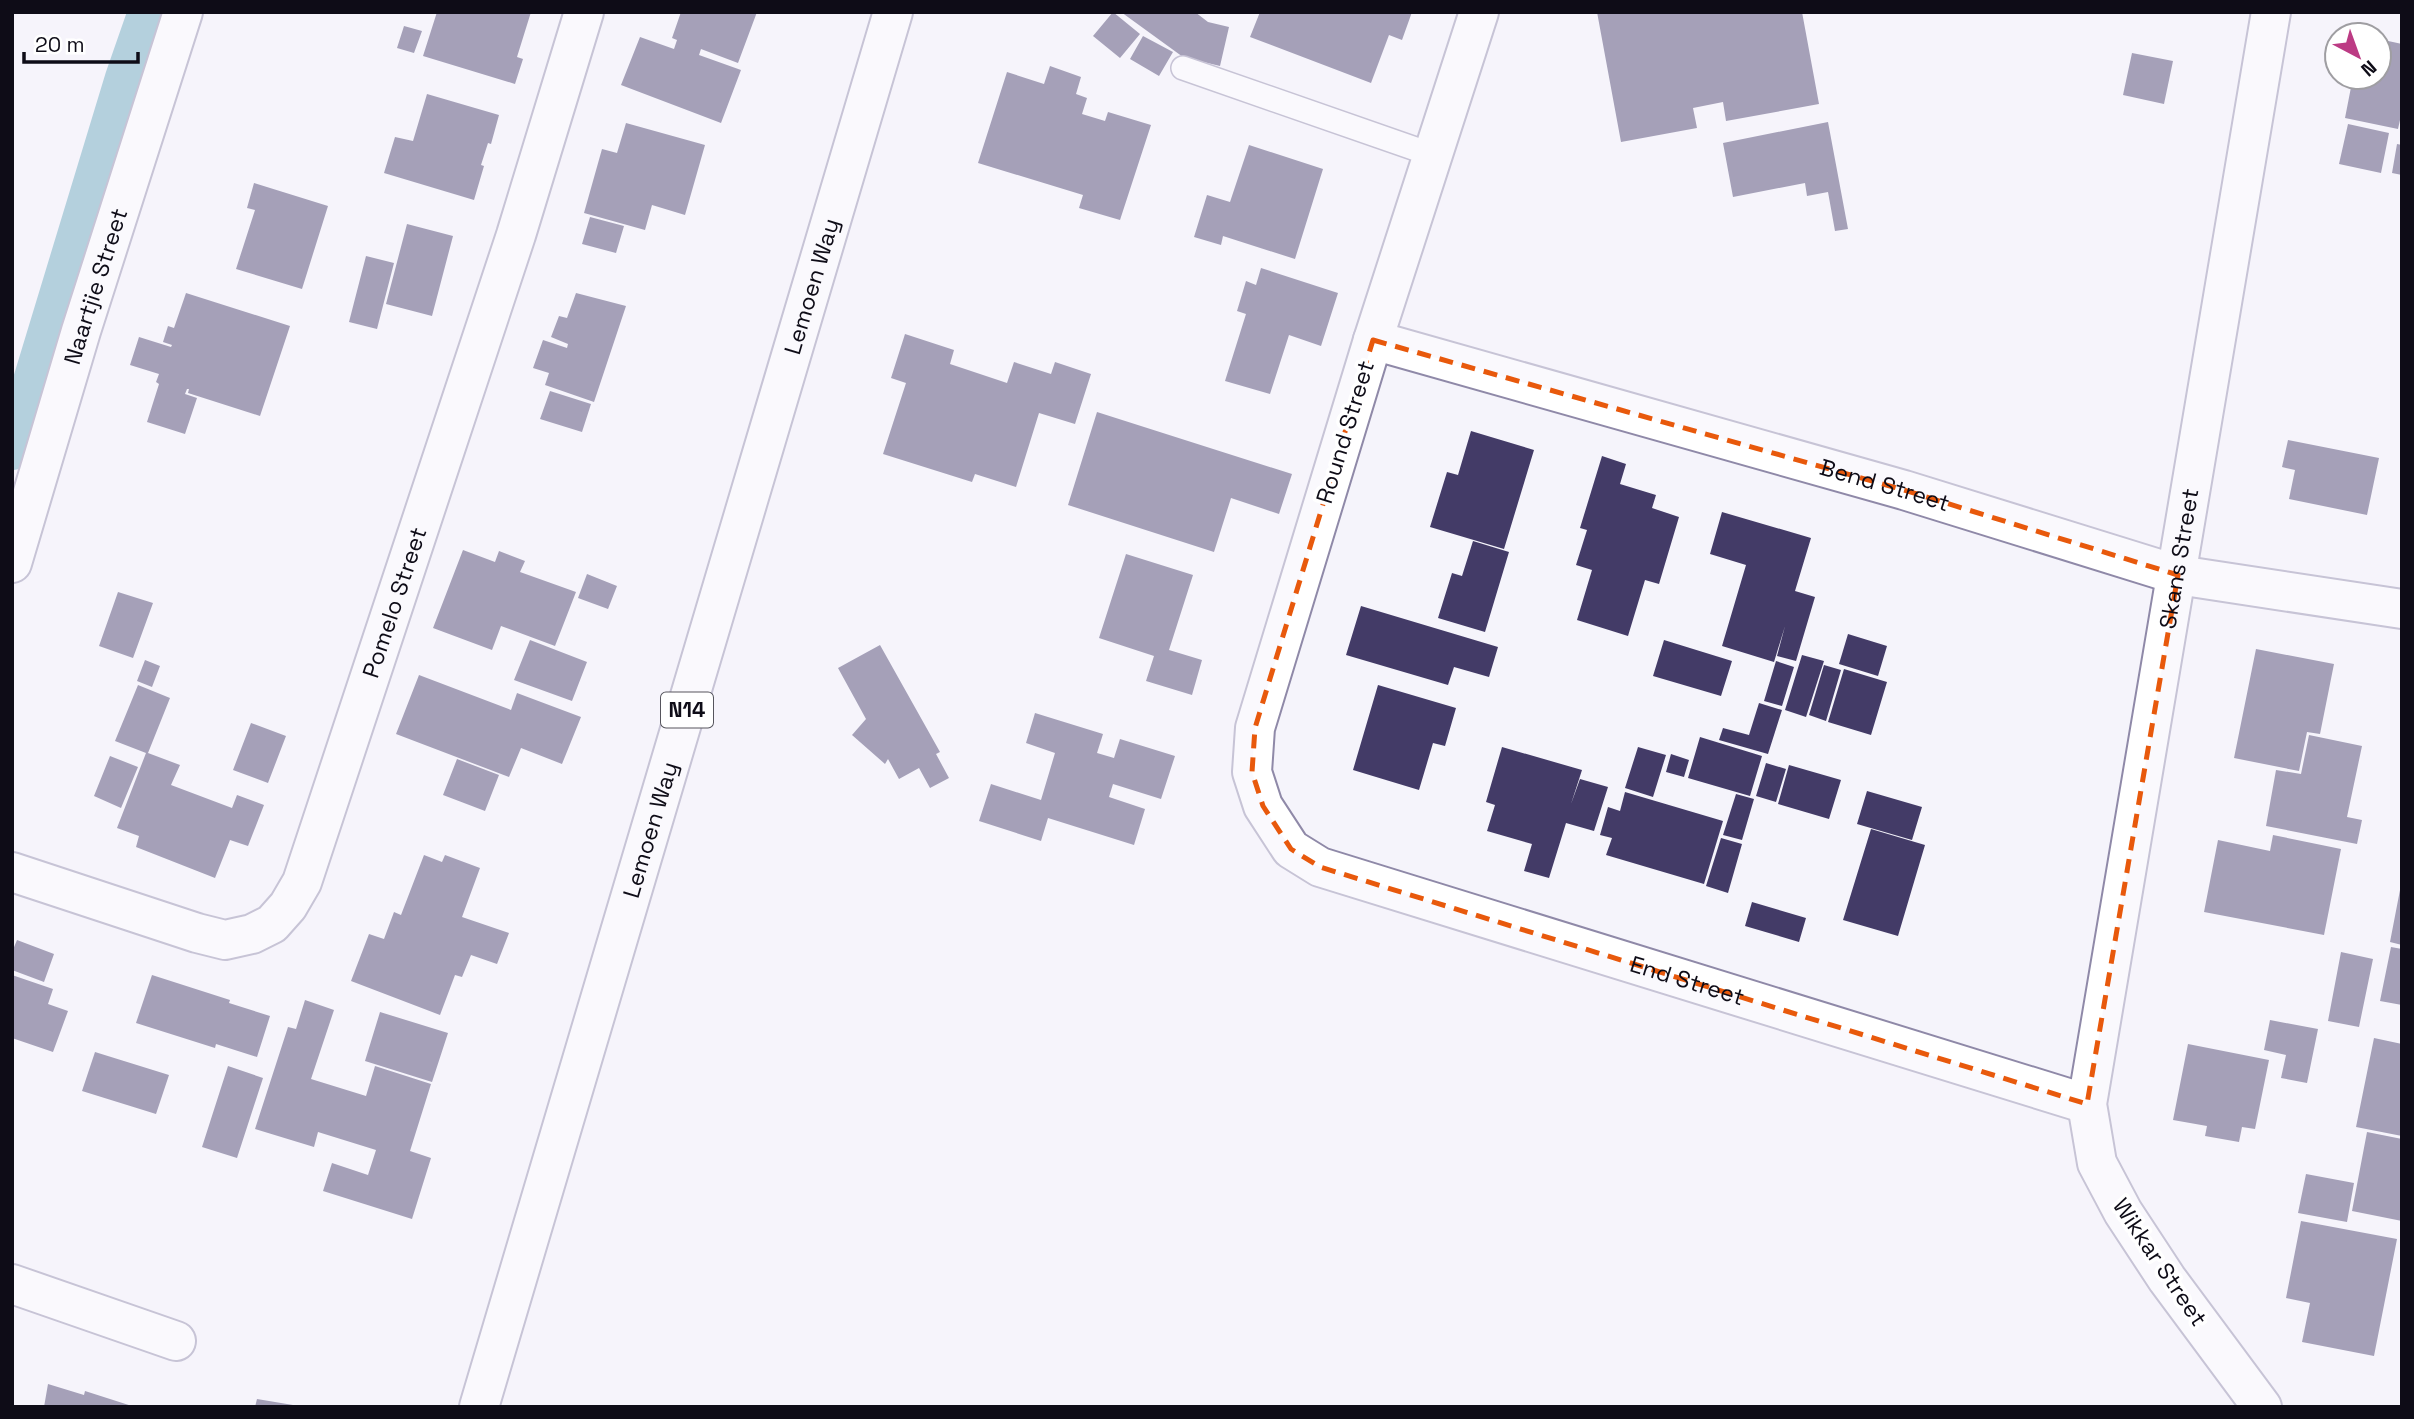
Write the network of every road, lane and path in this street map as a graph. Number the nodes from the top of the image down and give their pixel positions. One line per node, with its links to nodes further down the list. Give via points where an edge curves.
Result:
1 (183, 12): 9 (main road, Naartjie Street)
2 (584, 12): 13 (main road, Pomelo Street, via 516,235 302,882 288,906 272,924 225,940)
3 (893, 12): 17 (main road, Lemoen Way / N14)
4 (1479, 12): 7 (main road, Round Street)
5 (2271, 12): 10 (main road, Skans Street)
6 (1183, 68): 7 (lane)
7 (1433, 155): 8 (main road, Round Street)
8 (1373, 340): 10 (main road, Bend Street, via 1904,490); 12 (main road, Round Street, via 1255,728 1252,772 1263,806)
9 (12, 562)
10 (2178, 575): 11 (main road, Bend Street); 14 (main road, Skans Street)
11 (2402, 609)
12 (1291, 849): 14 (main road, End Street, via 1320,867)
13 (12, 872)
14 (2087, 1104): 18 (main road, Wikkar Street, via 2097,1163 2123,1212)
15 (12, 1284): 16 (main road)
16 (176, 1341)
17 (479, 1407)
18 (2262, 1407)

